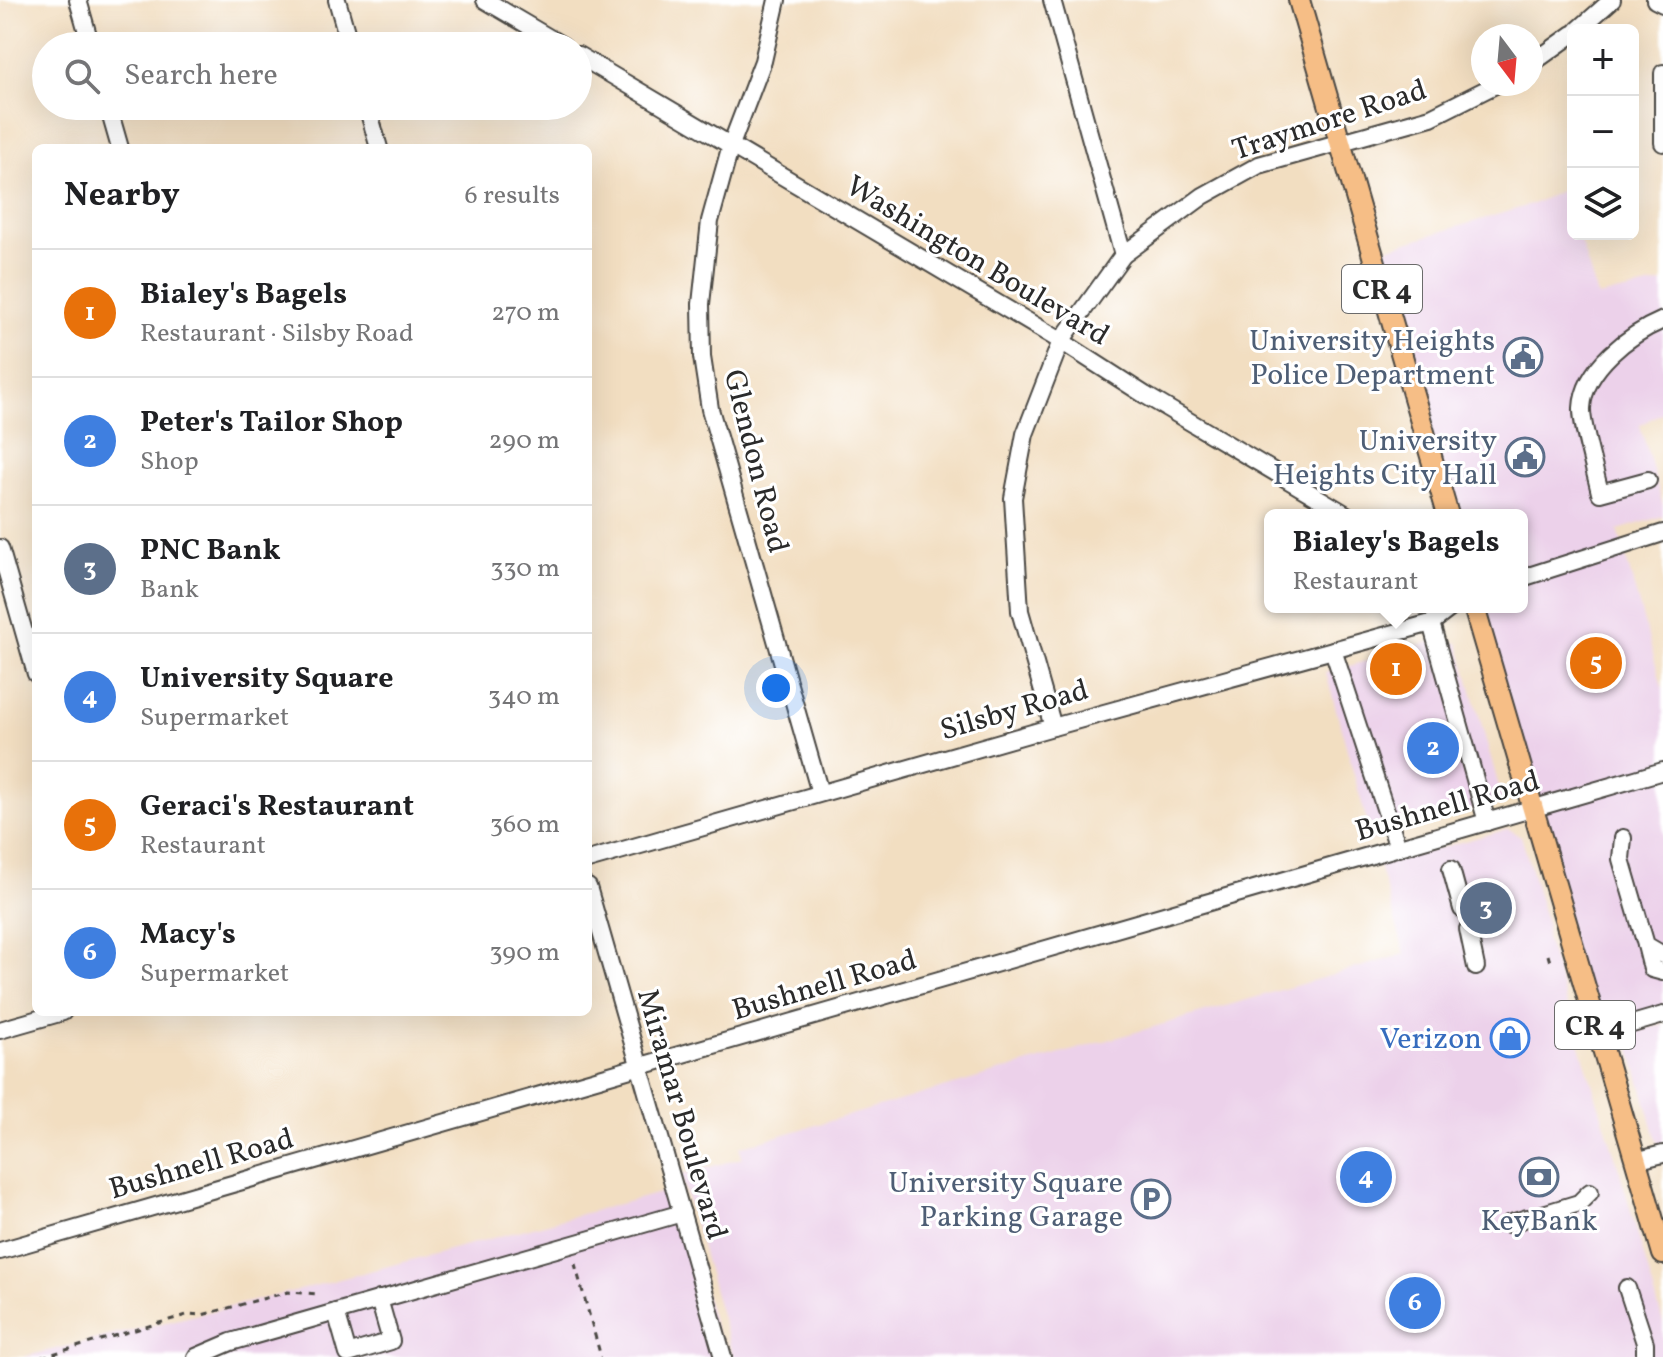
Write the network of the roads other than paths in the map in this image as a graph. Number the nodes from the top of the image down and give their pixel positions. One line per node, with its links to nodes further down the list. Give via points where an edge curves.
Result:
1 (78, 0): 11 (street)
2 (337, 0): 12 (street)
3 (485, 0): 13 (street)
4 (777, 0): 25 (street, Glendon Road, via 763,61)
5 (1052, 0): 26 (street)
6 (1299, 0): 21 (main road, CR 4)
7 (1612, 0): 10 (street)
8 (1655, 0): 9 (street)
9 (1663, 4)
10 (1585, 24)
11 (87, 32)
12 (346, 32)
13 (539, 32)
14 (1567, 38): 15 (street)
15 (1543, 55)
16 (592, 63): 25 (street, Washington Boulevard)
17 (1663, 73): 22 (street)
18 (1473, 96): 21 (street, Traymore Road, via 1431,117)
19 (112, 120): 23 (street)
20 (371, 120): 24 (street)
21 (1339, 143): 26 (street, Traymore Road, via 1259,165 1203,196); 31 (main road, CR 4)
22 (1663, 143)
23 (119, 144)
24 (378, 144)
25 (731, 145): 28 (street, Washington Boulevard); 42 (street, Glendon Road, via 710,221 701,304 702,357 710,409)
26 (1123, 255): 28 (street, Traymore Road)
27 (1663, 320): 29 (street, via 1646,327 1601,366 1589,382 1582,408 1600,493)
28 (1061, 341): 30 (street, Washington Boulevard); 40 (street, Traymore Road, via 1025,434 1013,498 1020,611)
29 (1648, 480)
30 (1337, 509)
31 (1446, 509)
32 (1663, 533): 34 (street)
33 (0, 548): 39 (street)
34 (1528, 576)
35 (1444, 613): 37 (street, Silsby Road)
36 (1476, 613): 43 (main road, CR 4)
37 (1431, 623): 38 (street, Silsby Road); 44 (street)
38 (1333, 650): 40 (street, Silsby Road); 46 (street)
39 (32, 660)
40 (1053, 727): 42 (street, Silsby Road)
41 (1663, 771): 43 (street, Bushnell Road)
42 (820, 793): 47 (street, Silsby Road)
43 (1531, 810): 44 (street, Bushnell Road); 59 (main road, CR 4)
44 (1487, 822): 46 (street, Bushnell Road)
45 (1623, 838): 52 (street, via 1621,859)
46 (1398, 848): 60 (street, Bushnell Road)
47 (592, 859)
48 (1451, 869): 50 (street)
49 (592, 901): 60 (street, Miramar Boulevard)
50 (1462, 909)
51 (1468, 929): 54 (street)
52 (1646, 945): 53 (street); 55 (street, via 1652,969)
53 (1663, 955)
54 (1476, 967)
55 (1663, 972)
56 (1663, 1015): 59 (street)
57 (49, 1016): 58 (street)
58 (0, 1030)
59 (1598, 1034): 62 (main road, CR 4)
60 (640, 1065): 64 (street, Miramar Boulevard); 67 (street, Bushnell Road)
61 (1663, 1154): 62 (street)
62 (1635, 1161): 66 (main road, CR 4)
63 (1590, 1192): 65 (street, via 1579,1203)
64 (682, 1213): 70 (street); 73 (street, Miramar Boulevard)
65 (1508, 1224)
66 (1659, 1227): 68 (main road, CR 4)
67 (0, 1251)
68 (1663, 1254)
69 (1627, 1288): 74 (street)
70 (379, 1299): 71 (street); 71 (street, via 391,1341 348,1354)
71 (336, 1312): 72 (street)
72 (196, 1357)
73 (723, 1357)
74 (1645, 1357)

